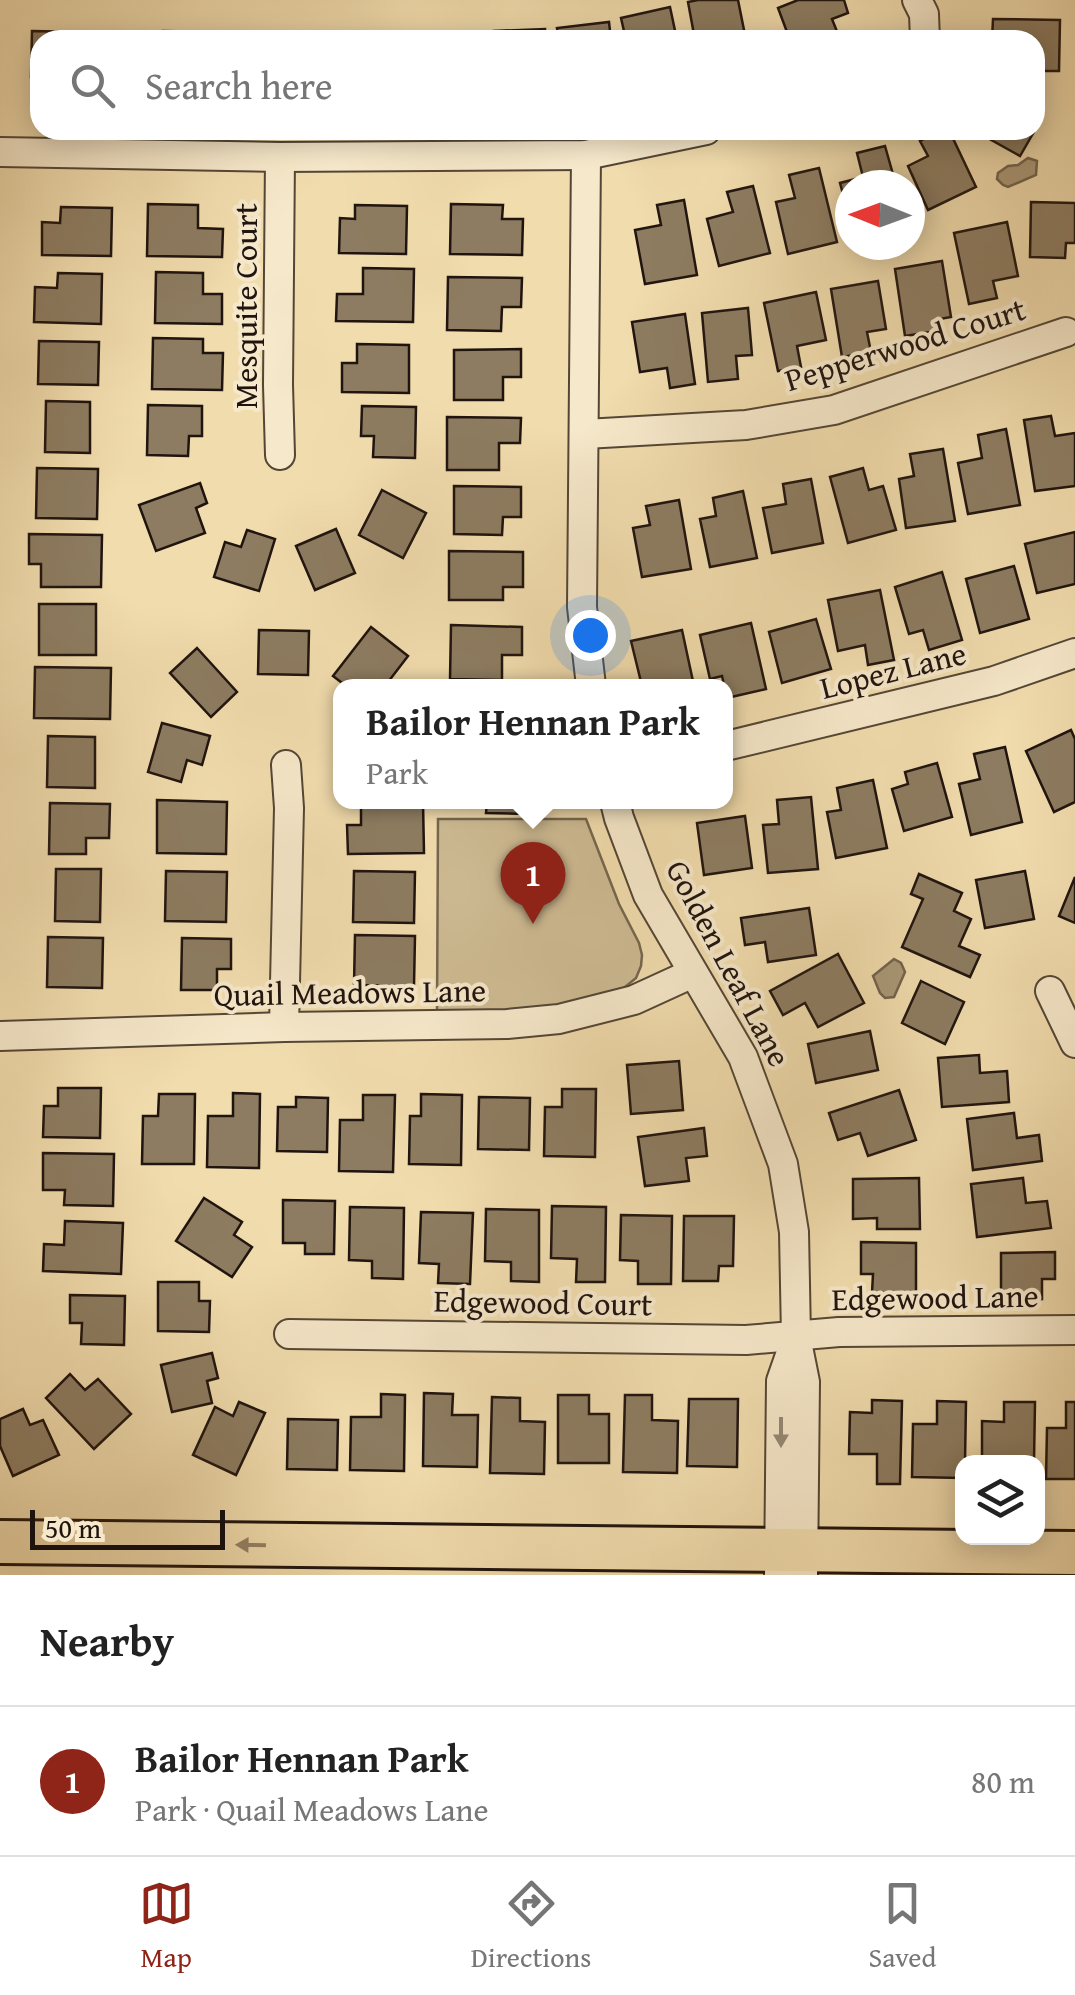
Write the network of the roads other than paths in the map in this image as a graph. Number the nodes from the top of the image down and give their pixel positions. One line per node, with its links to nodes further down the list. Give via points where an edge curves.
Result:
1 (917, 0): 2 (street)
2 (925, 30)
3 (656, 140): 5 (street)
4 (0, 152): 6 (street)
5 (586, 154): 6 (street); 8 (street)
6 (280, 157): 9 (street, Mesquite Court)
7 (1066, 332): 8 (street, Pepperwood Court, via 834,410 746,425)
8 (585, 434): 11 (street, via 582,607)
9 (280, 455)
10 (1075, 653): 12 (street, Lopez Lane, via 994,681)
11 (590, 679)
12 (733, 744)
13 (286, 765): 17 (street)
14 (617, 809): 15 (street, Golden Leaf Lane, via 648,895)
15 (693, 973): 17 (street, Quail Meadows Lane, via 634,1000 559,1019); 22 (street, Golden Leaf Lane, via 743,1057 782,1164 794,1232)
16 (1050, 991): 19 (street)
17 (284, 1027): 18 (street, Quail Meadows Lane)
18 (0, 1036)
19 (1075, 1043)
20 (1075, 1330): 22 (street, Edgewood Lane)
21 (289, 1334): 22 (street, Edgewood Court)
22 (796, 1337): 25 (street, Golden Leaf Lane, via 805,1382)
23 (0, 1542): 25 (main road, one-way to 23)
24 (1075, 1553): 25 (main road)
25 (791, 1563)

